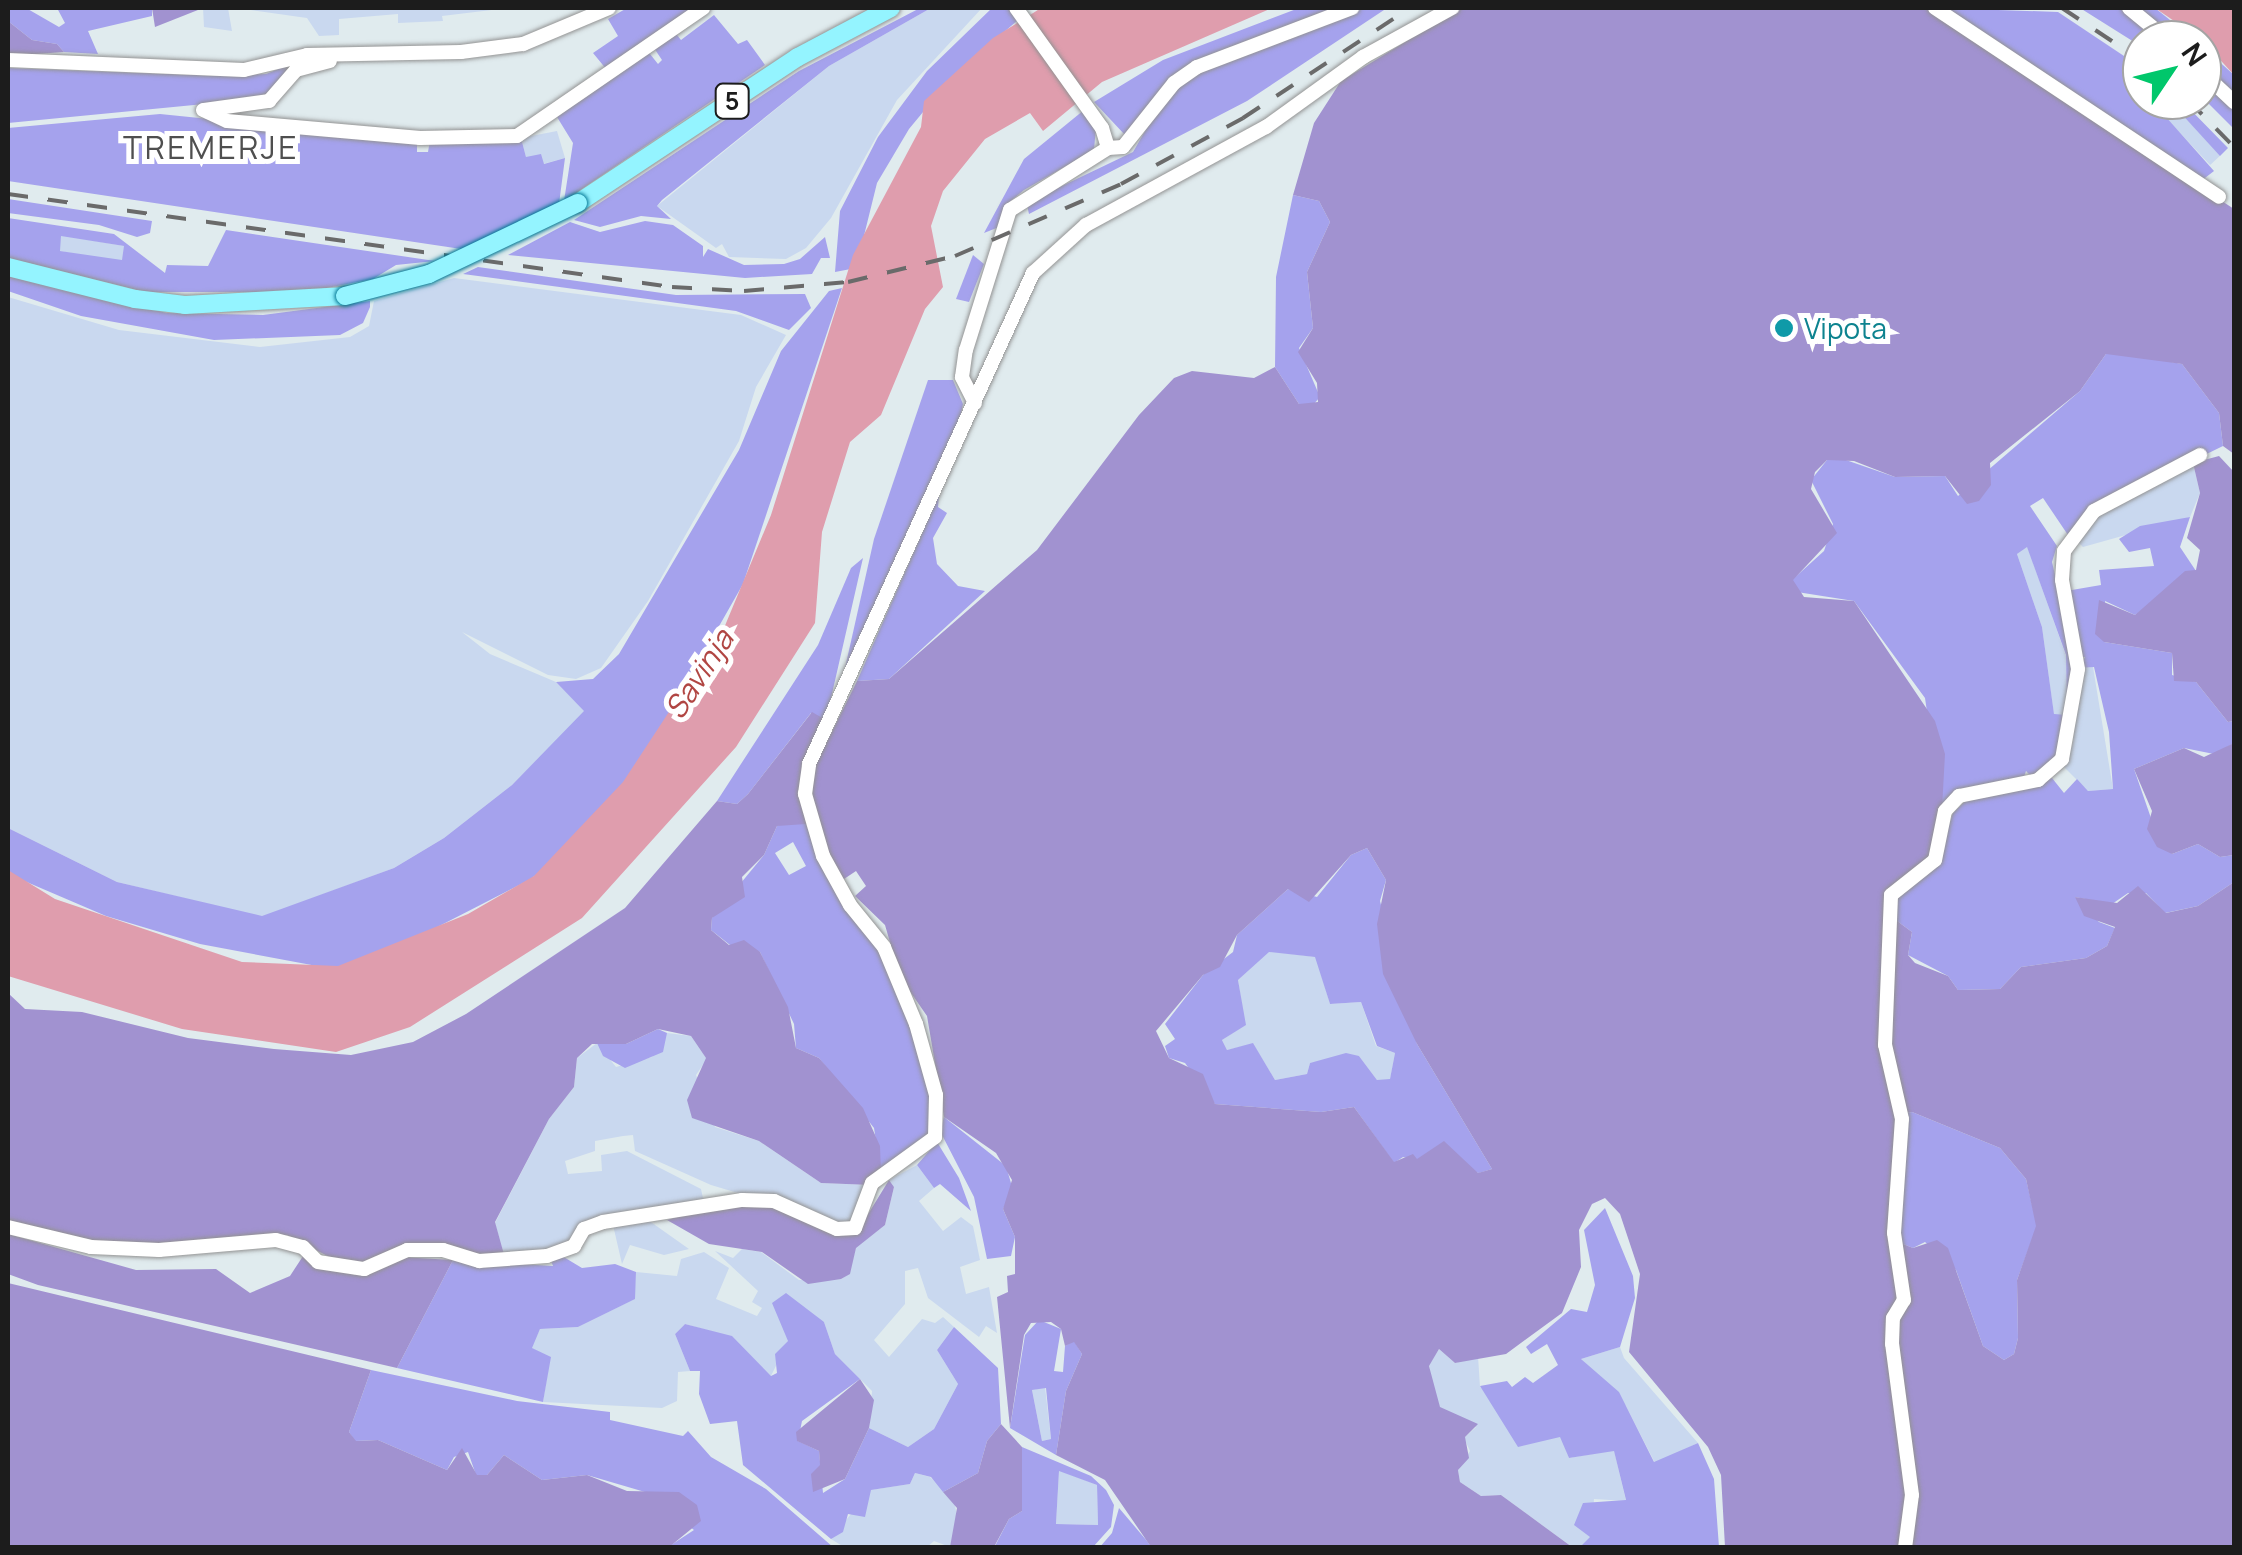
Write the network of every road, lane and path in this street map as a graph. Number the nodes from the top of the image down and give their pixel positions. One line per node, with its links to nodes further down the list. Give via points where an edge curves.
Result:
1 (609, 8): 8 (street, via 523,44)
2 (704, 8): 8 (street, via 517,136 457,140 364,133 227,120 204,110 269,101 296,70)
3 (891, 8): 12 (main road, 5, bridge, via 798,57 578,203 428,274 346,296 185,304 135,300)
4 (1016, 8): 10 (street, via 1092,114)
5 (1352, 8): 10 (street, via 1196,67 1174,82 1128,143)
6 (1452, 8): 13 (street, via 1363,58 1266,127 1059,244 1033,274)
7 (1935, 8): 11 (street)
8 (343, 56): 9 (street, via 308,55 244,70)
9 (8, 60)
10 (1108, 148): 13 (street, via 1070,176 1036,188 1001,225 962,376)
11 (2219, 197)
12 (8, 267)
13 (975, 403): 15 (street, via 809,764 805,794 823,856 884,947 936,1095 935,1137 872,1183 855,1228 837,1229 774,1201 742,1200 603,1222 584,1229 574,1246 547,1256 479,1261 443,1250 407,1250 364,1269 318,1262 304,1248 276,1240 159,1250 91,1246)
14 (2200, 455): 16 (street, via 2094,511 2064,551 2062,580 2078,669 2062,759 2038,780 1959,796 1944,811 1936,860 1891,896 1885,1045 1902,1119 1894,1233 1904,1300 1892,1344 1912,1494)
15 (8, 1227)
16 (1905, 1548)

